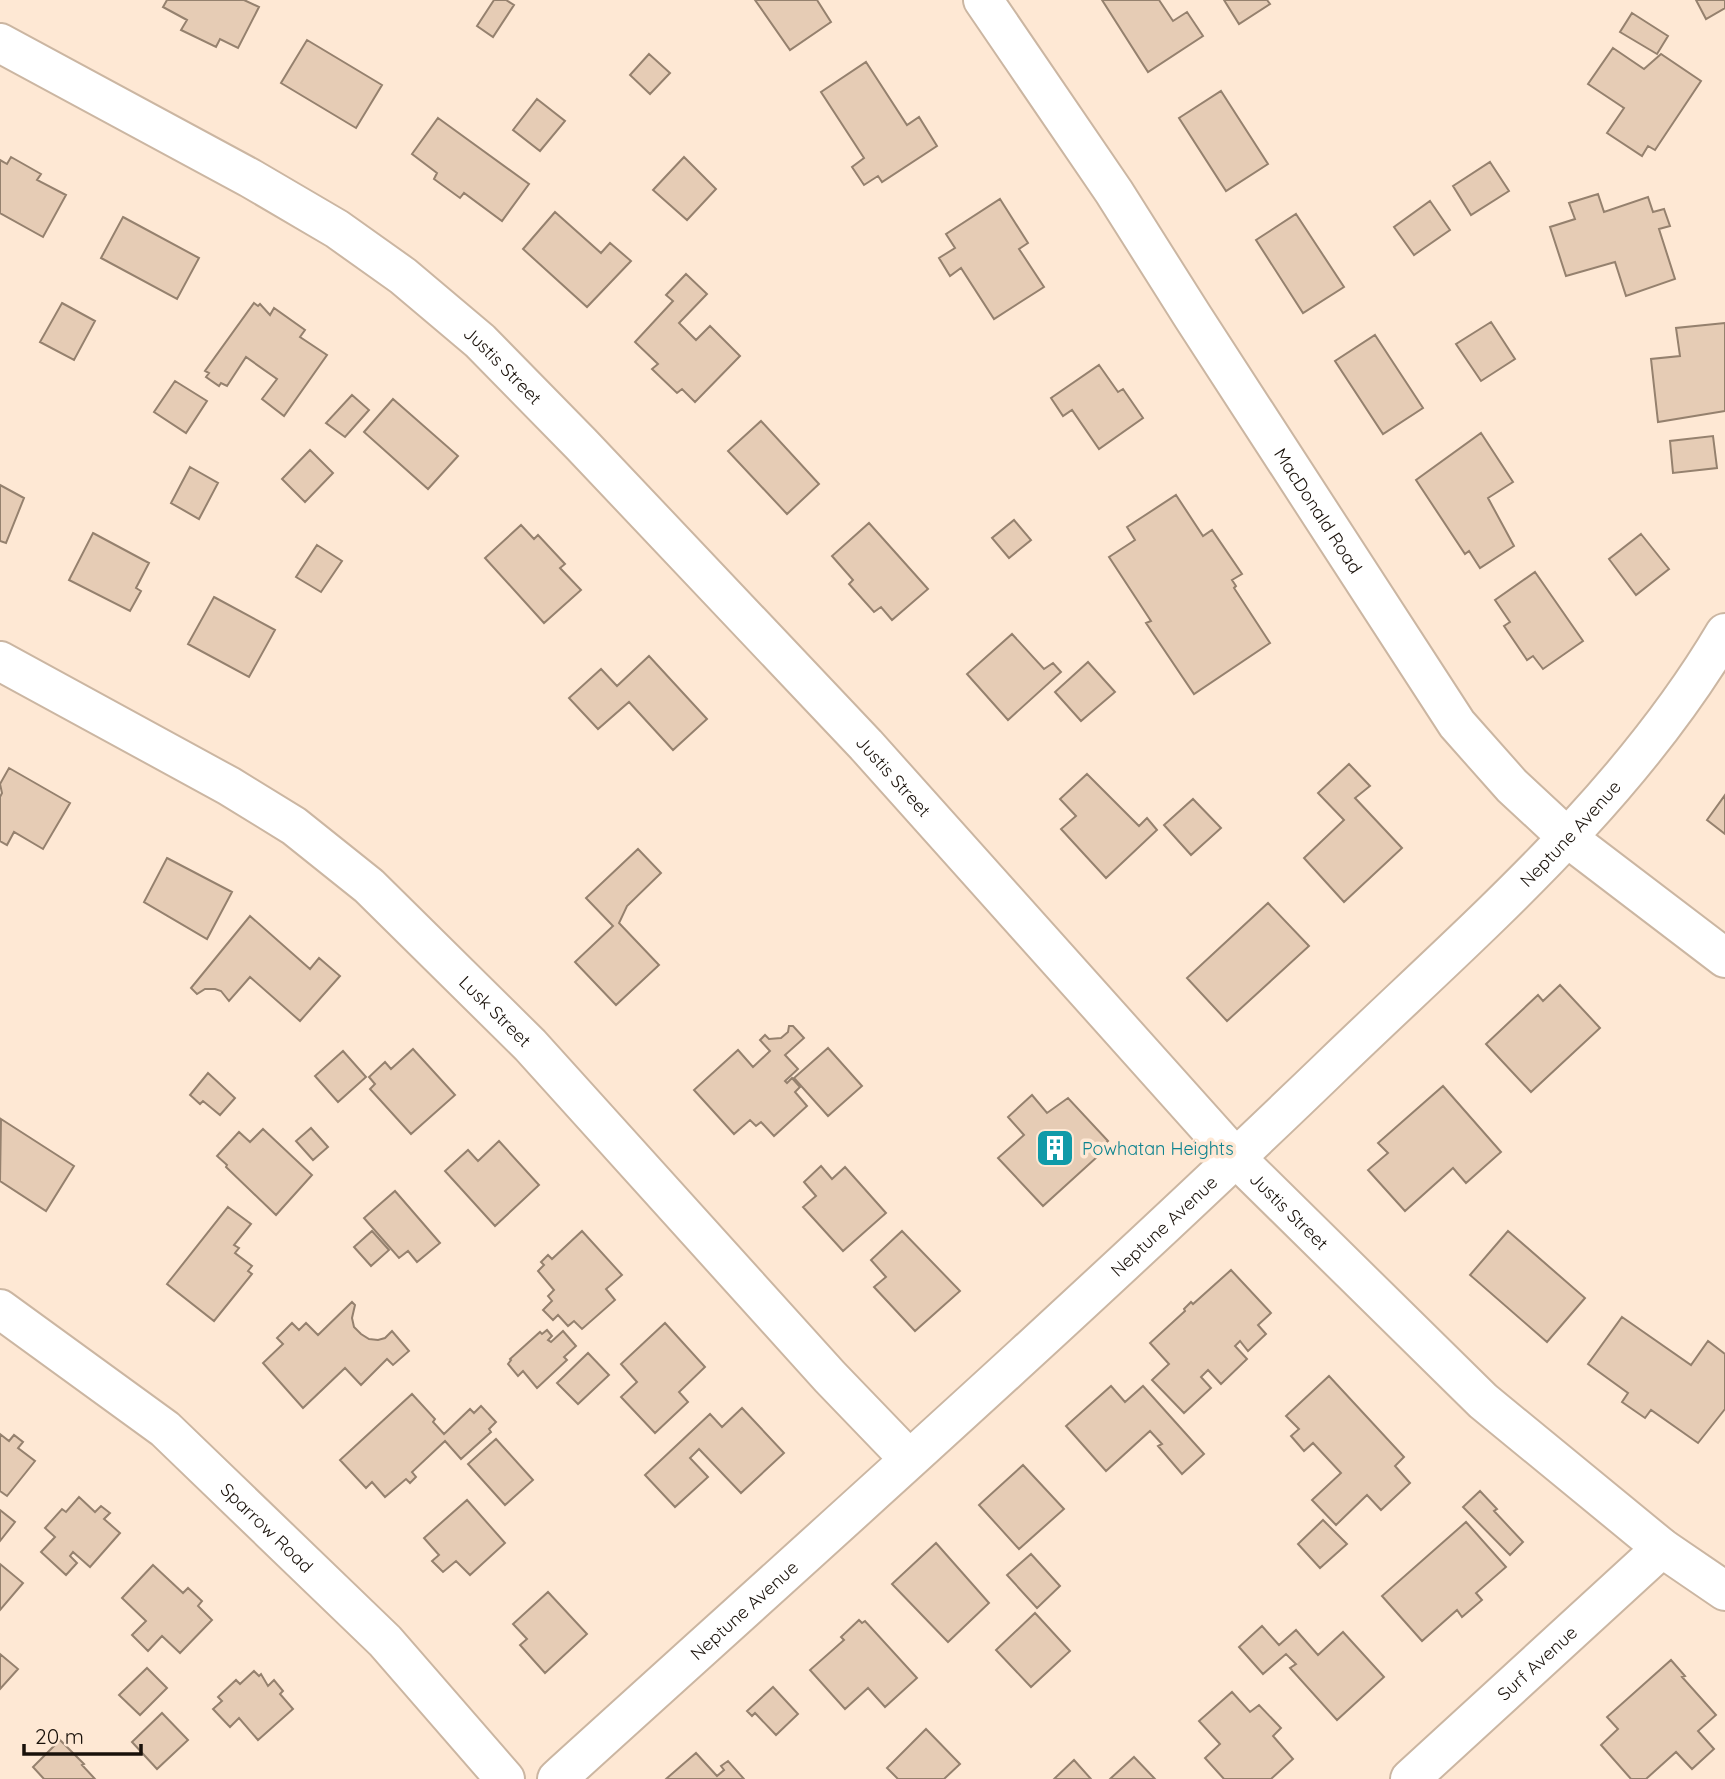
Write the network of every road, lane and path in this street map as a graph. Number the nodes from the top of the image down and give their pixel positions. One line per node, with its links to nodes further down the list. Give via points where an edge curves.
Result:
1 (983, 0): 5 (street, MacDonald Road, via 1114,192 1457,724 1512,786)
2 (0, 43): 7 (street, Justis Street, via 337,229 403,276 480,341 866,745)
3 (1725, 633): 5 (street, Neptune Avenue, via 1703,671 1639,757)
4 (0, 661): 9 (street, Lusk Street, via 294,825 369,886 530,1045)
5 (1569, 839): 6 (street, MacDonald Road); 7 (street, Neptune Avenue)
6 (1725, 958)
7 (1236, 1158): 9 (street, Neptune Avenue); 10 (street, Justis Street, via 1483,1401)
8 (0, 1308): 12 (street, Sparrow Road, via 164,1429 384,1641)
9 (909, 1459): 13 (street, Neptune Avenue)
10 (1662, 1548): 11 (street, Justis Street); 14 (street, Surf Avenue)
11 (1725, 1591)
12 (505, 1779)
13 (557, 1779)
14 (1410, 1779)

